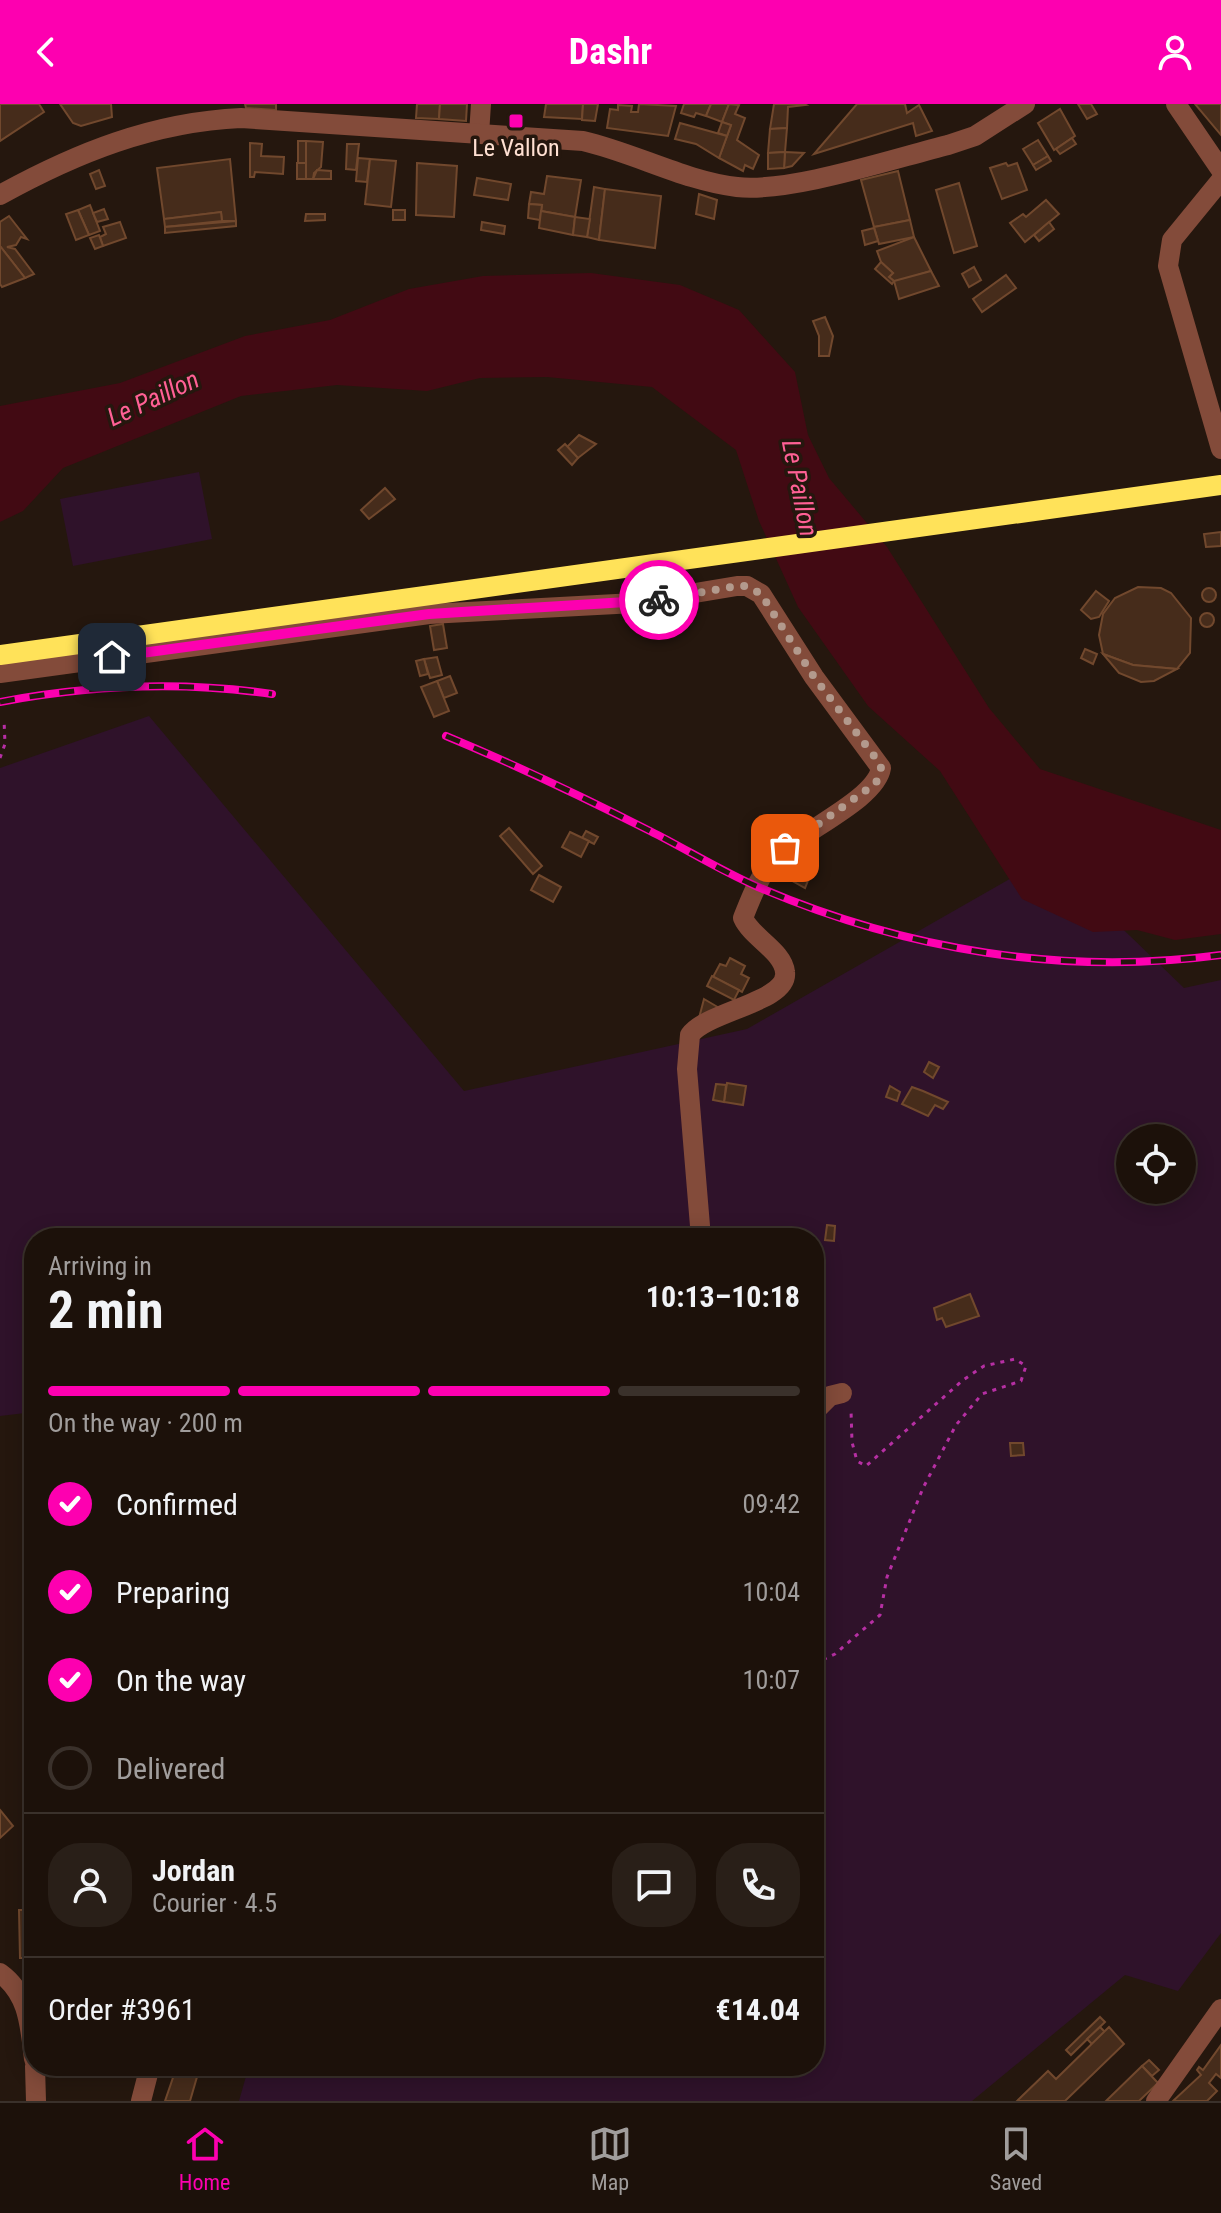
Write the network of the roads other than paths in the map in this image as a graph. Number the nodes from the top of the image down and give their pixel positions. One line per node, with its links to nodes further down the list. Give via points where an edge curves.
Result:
1 (481, 104): 5 (street)
2 (1025, 104): 5 (street, via 975,136 948,145 764,187 712,181 583,141)
3 (1176, 104): 6 (street)
4 (240, 111): 5 (street); 8 (street, via 119,140)
5 (479, 134)
6 (1221, 170)
7 (1221, 180): 9 (street, via 1188,216 1169,252 1172,283)
8 (0, 195)
9 (1216, 414): 10 (street)
10 (1221, 449)
11 (1221, 474): 12 (main road)
12 (1189, 483): 13 (main road); 14 (main road)
13 (1221, 485)
14 (702, 550): 15 (main road); 16 (main road)
15 (0, 643)
16 (0, 655)
17 (0, 673): 18 (street, via 429,614 635,603 747,586 761,594 881,768 876,783 798,836 773,860 743,918 748,930 780,960 785,981 777,991 712,1019 690,1035 687,1069)
18 (700, 1228)
19 (842, 1393): 20 (street)
20 (824, 1402)
21 (0, 1973): 22 (street)
22 (24, 2002)
23 (1221, 2009): 28 (street)
24 (35, 2076): 26 (street)
25 (147, 2076): 27 (street)
26 (36, 2101)
27 (141, 2101)
28 (1156, 2101)

